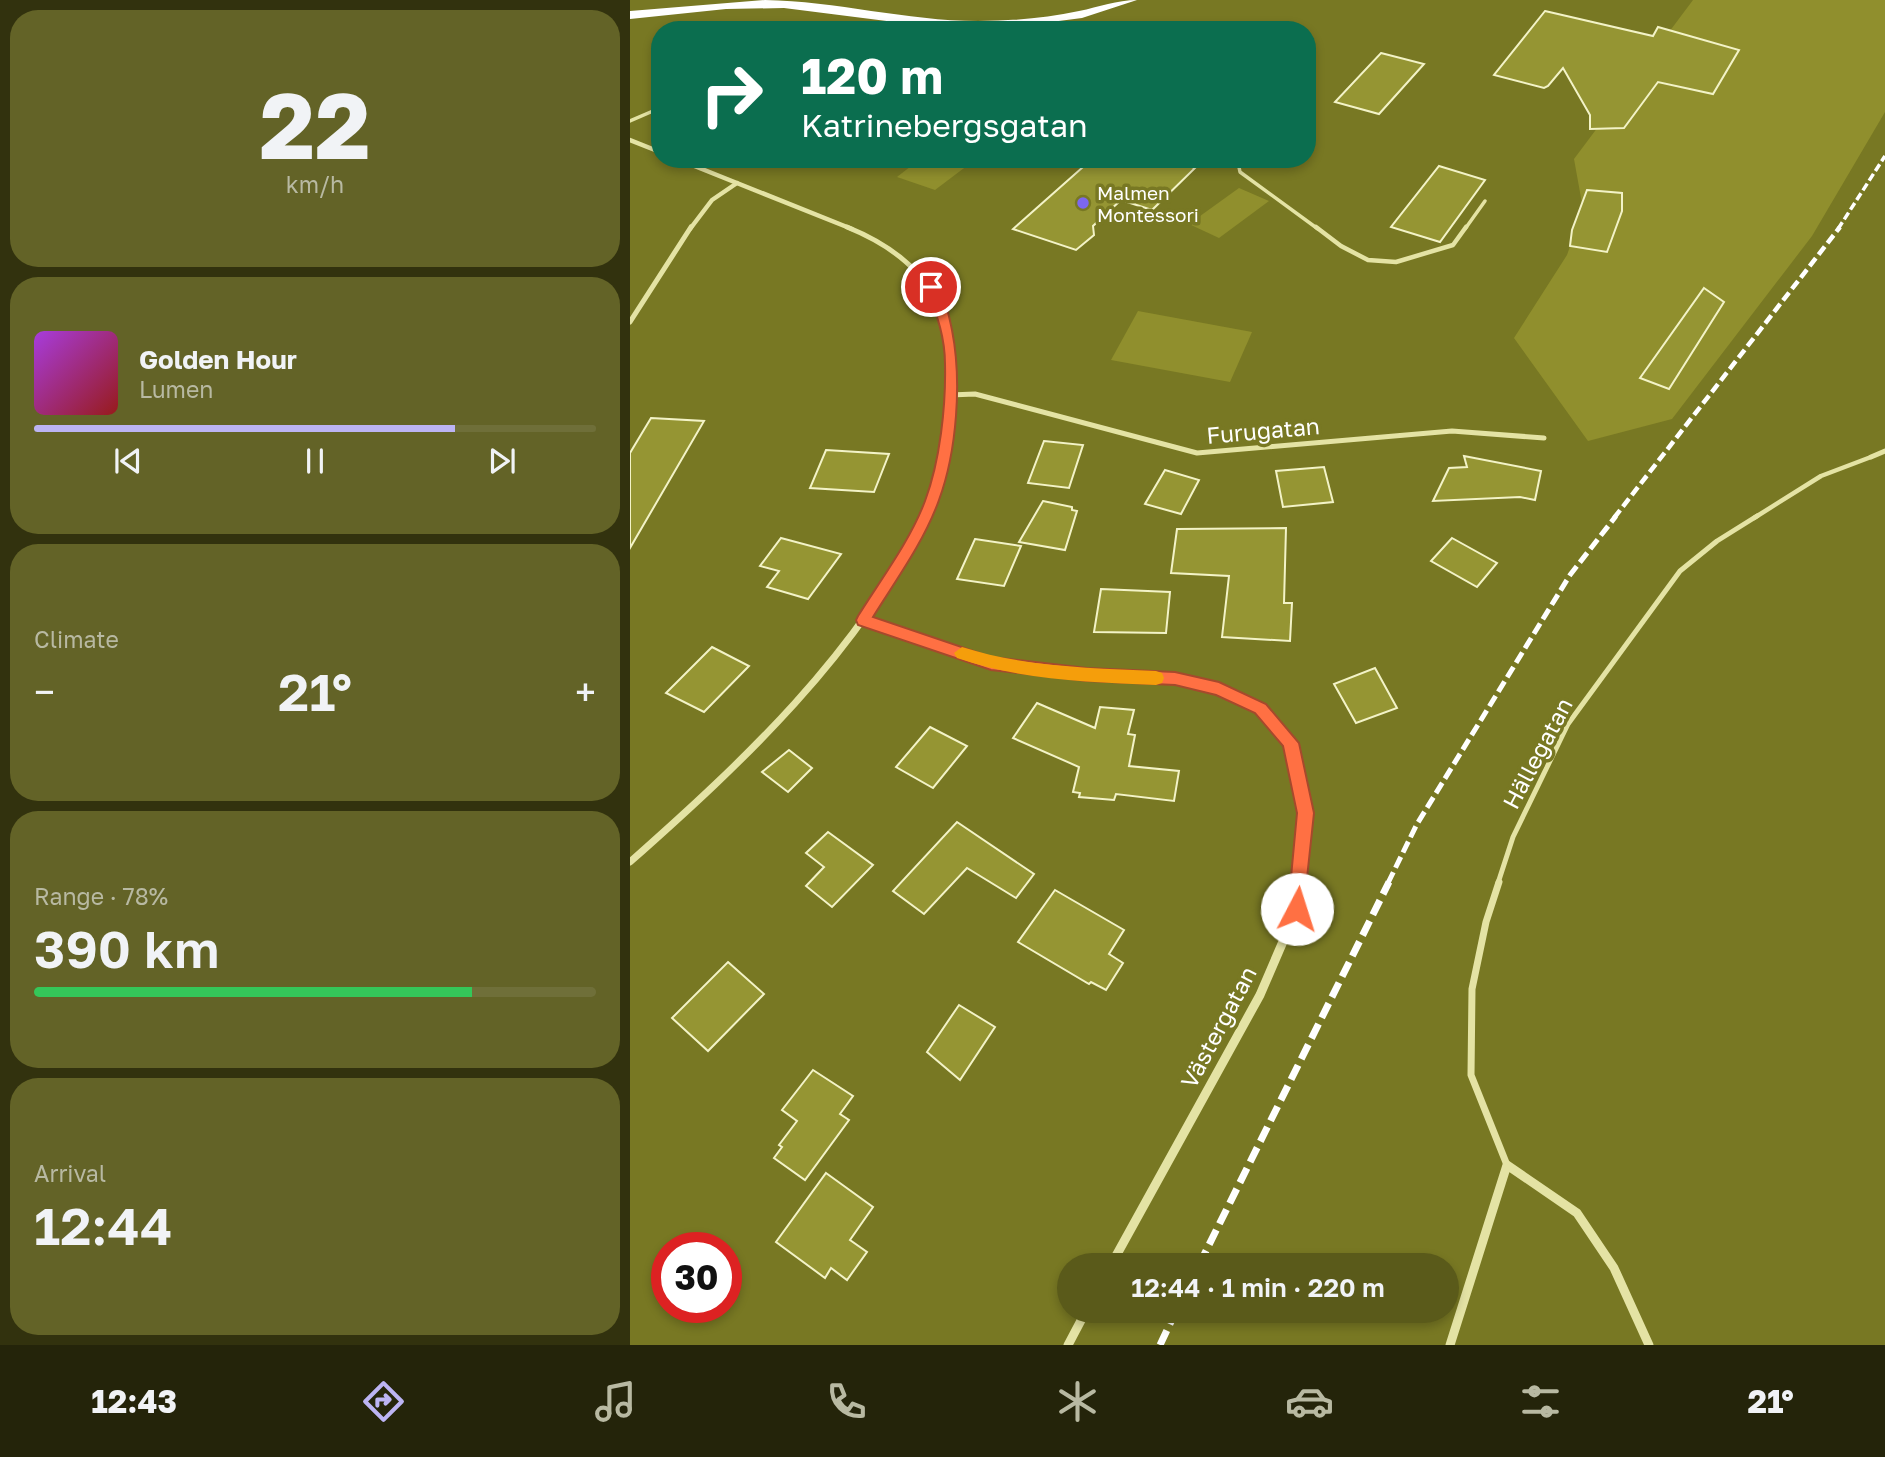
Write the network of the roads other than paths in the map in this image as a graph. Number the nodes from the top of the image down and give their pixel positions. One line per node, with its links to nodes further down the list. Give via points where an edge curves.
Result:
1 (1131, 0): 4 (highway, via 1066,16)
2 (630, 15): 3 (highway, via 717,5 783,4)
3 (922, 21)
4 (1010, 21)
5 (651, 112): 6 (lane)
6 (630, 121)
7 (630, 140): 8 (street)
8 (651, 148)
9 (700, 168): 11 (street)
10 (1239, 168): 12 (lane, via 1341,246 1368,260 1396,262 1453,245)
11 (737, 183): 13 (street, via 701,212); 14 (street, via 902,253 931,287 942,312 952,362)
12 (1485, 201)
13 (630, 322)
14 (950, 395): 15 (street, Furugatan, via 975,394 1197,453 1452,431); 18 (street, via 944,454 932,500)
15 (1544, 438)
16 (1885, 451): 17 (street, Hällegatan)
17 (1871, 457): 20 (lane, Hällegatan, via 1821,476 1717,541 1679,571 1568,724 1513,836 1486,922 1472,989 1471,1075)
18 (864, 620): 19 (street, via 771,733); 21 (street, Västergatan, via 991,663 1087,675 1175,679 1219,689 1260,708 1290,743 1306,813 1297,909 1260,995)
19 (630, 862)
20 (1507, 1165): 24 (street); 25 (street, via 1577,1213 1614,1268)
21 (1118, 1253)
22 (1080, 1323): 23 (street)
23 (1068, 1345)
24 (1450, 1345)
25 (1649, 1345)

